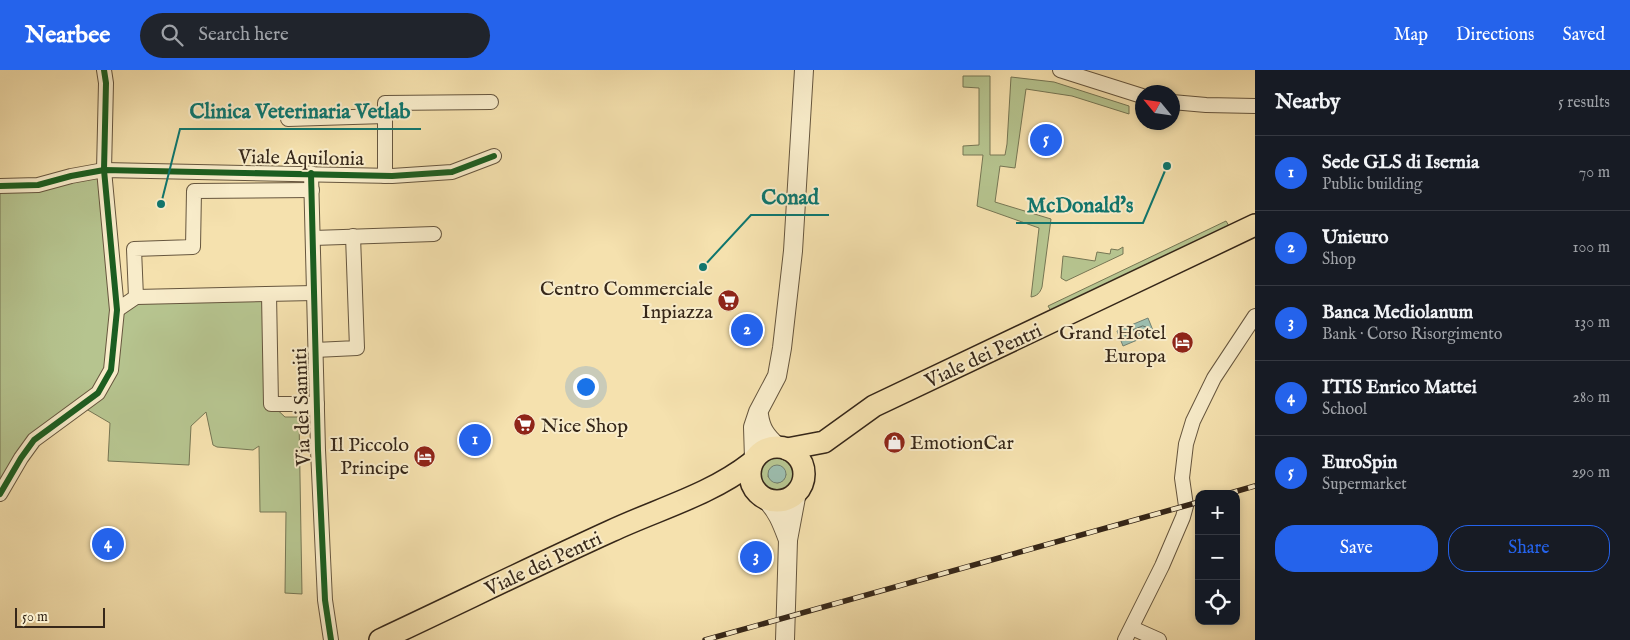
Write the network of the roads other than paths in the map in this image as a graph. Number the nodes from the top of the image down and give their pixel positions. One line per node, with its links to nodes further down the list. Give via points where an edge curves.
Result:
1 (104, 70): 11 (street)
2 (804, 70): 27 (street, via 793,251 782,348 777,376)
3 (1060, 70): 4 (street)
4 (1135, 94)
5 (491, 102): 8 (street, via 385,104)
6 (1180, 103): 7 (street)
7 (1255, 106)
8 (385, 116): 9 (street); 13 (street)
9 (288, 119)
10 (494, 156): 13 (street, Viale Aquilonia, via 452,172)
11 (104, 170): 12 (street, Viale Aquilonia); 14 (street, Viale Aquilonia, via 38,185); 23 (street)
12 (311, 173): 13 (street, Viale Aquilonia); 15 (street, Via dei Sanniti)
13 (385, 176)
14 (0, 186)
15 (312, 190): 19 (street, Via dei Sanniti); 22 (street, via 194,191 192,247 134,249)
16 (1255, 225): 28 (main road, Viale dei Pentri, via 874,406)
17 (434, 234): 18 (street)
18 (354, 236): 19 (street); 25 (street, via 357,348)
19 (313, 238): 20 (street, Via dei Sanniti)
20 (314, 293): 21 (street); 25 (street, Via dei Sanniti)
21 (269, 294): 22 (street); 26 (street, via 271,404)
22 (136, 297): 23 (street)
23 (117, 310): 33 (street, via 111,370 98,393 34,440)
24 (1255, 316): 36 (street, via 1214,378 1192,421 1182,478 1186,506 1183,517)
25 (315, 350): 26 (street, Via dei Sanniti)
26 (317, 404): 37 (street, Via dei Sanniti, via 325,600)
27 (758, 412): 29 (street, via 765,436); 30 (street, via 752,426)
28 (824, 442): 29 (main road, Viale dei Pentri); 31 (main road, Viale dei Pentri)
29 (782, 447): 30 (main road, via 766,448); 31 (main road, via 796,454 802,463 804,474)
30 (753, 461): 32 (main road, Viale dei Pentri, via 734,476); 34 (main road, via 750,481)
31 (799, 488): 34 (main road, via 784,500); 35 (street)
32 (707, 490): 34 (main road, Viale dei Pentri, via 731,488); 38 (main road, Viale dei Pentri, via 613,530)
33 (0, 494)
34 (763, 497): 35 (street, via 780,518)
35 (788, 540): 39 (street)
36 (1129, 634): 40 (street)
37 (331, 640)
38 (380, 640)
39 (785, 640)
40 (1159, 640)

